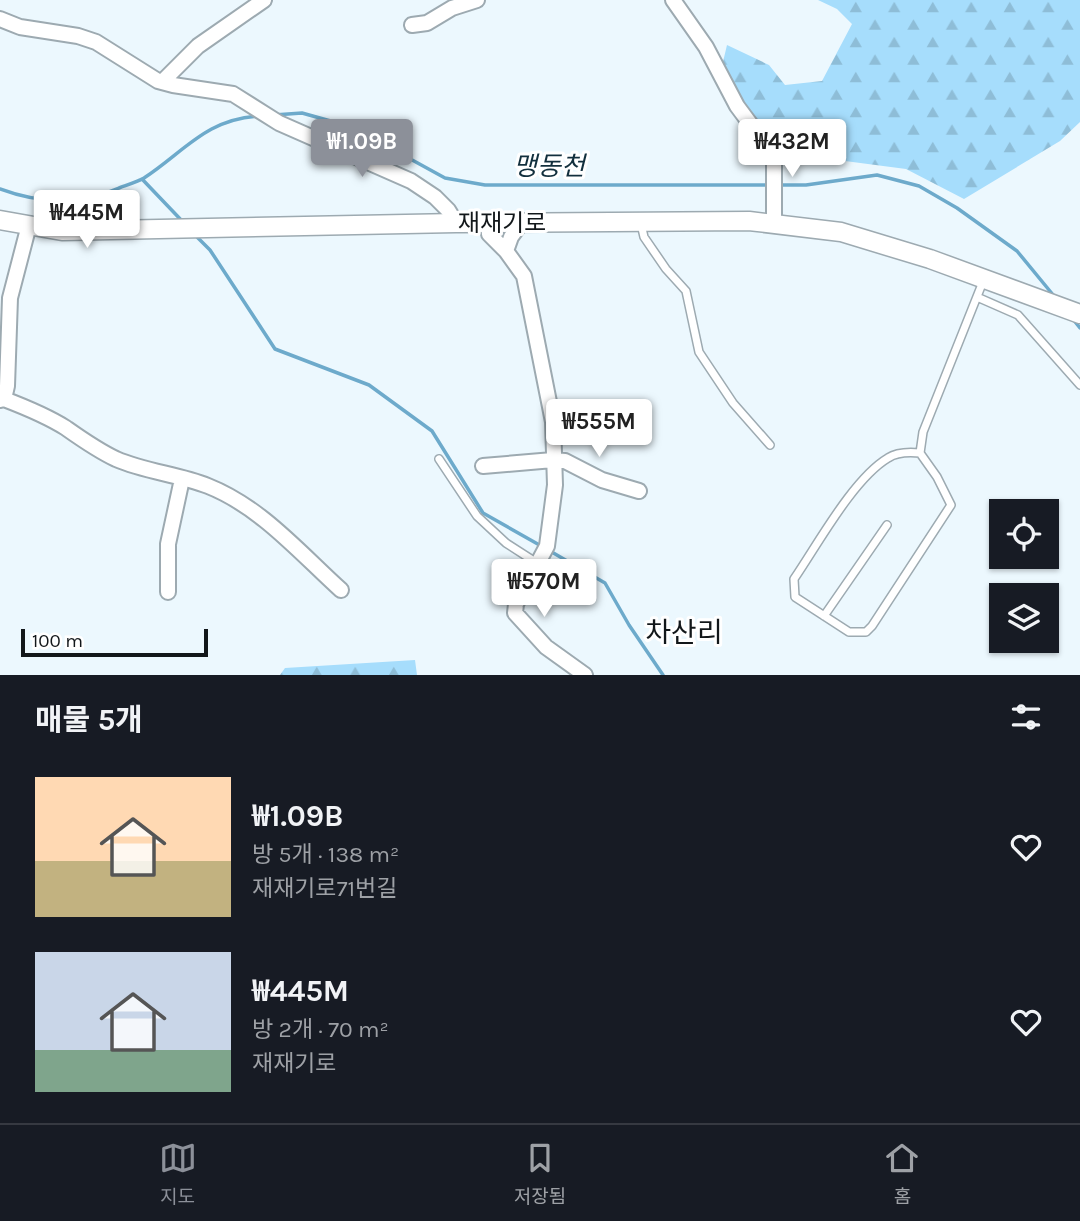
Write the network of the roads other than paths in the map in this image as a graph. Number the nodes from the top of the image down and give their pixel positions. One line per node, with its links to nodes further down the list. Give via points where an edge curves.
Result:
1 (264, 0): 6 (street, via 198,46)
2 (477, 0): 5 (street, via 427,23)
3 (673, 0): 12 (street, via 774,160)
4 (0, 19): 6 (street, via 96,42)
5 (412, 25)
6 (162, 82): 9 (street, via 233,94 279,123 411,181 449,210)
7 (0, 220): 13 (street, 재재기로)
8 (640, 222): 11 (street, 재재기로); 12 (street, 재재기로); 20 (lane, via 644,237 686,291 699,352 733,403)
9 (456, 223): 10 (street, 재재기로); 13 (street, 재재기로, via 62,231)
10 (488, 223): 11 (street, 재재기로); 14 (street, via 489,234)
11 (521, 223): 14 (street)
12 (774, 224): 15 (street, 재재기로, via 841,232)
13 (29, 225): 19 (street, via 10,298 7,386)
14 (506, 251): 23 (street, via 524,276 530,301 553,422)
15 (990, 280): 16 (lane); 17 (street, 재재기로)
16 (977, 297): 18 (lane, via 1018,315); 21 (lane, via 923,432)
17 (1080, 314)
18 (1080, 385)
19 (2, 399): 25 (street, via 117,459)
20 (770, 445)
21 (920, 453): 31 (lane, via 890,456 862,479 794,579 795,597); 31 (lane, via 951,505 866,632 849,632)
22 (439, 459): 28 (lane, via 477,516 506,543)
23 (553, 460): 24 (street); 26 (street); 28 (street, via 555,485)
24 (483, 466)
25 (182, 479): 29 (street, via 207,485 244,505); 30 (street, via 168,544)
26 (639, 491)
27 (887, 524): 31 (lane)
28 (542, 555): 32 (street, via 515,614)
29 (341, 590)
30 (168, 592)
31 (824, 616)
32 (577, 673)

